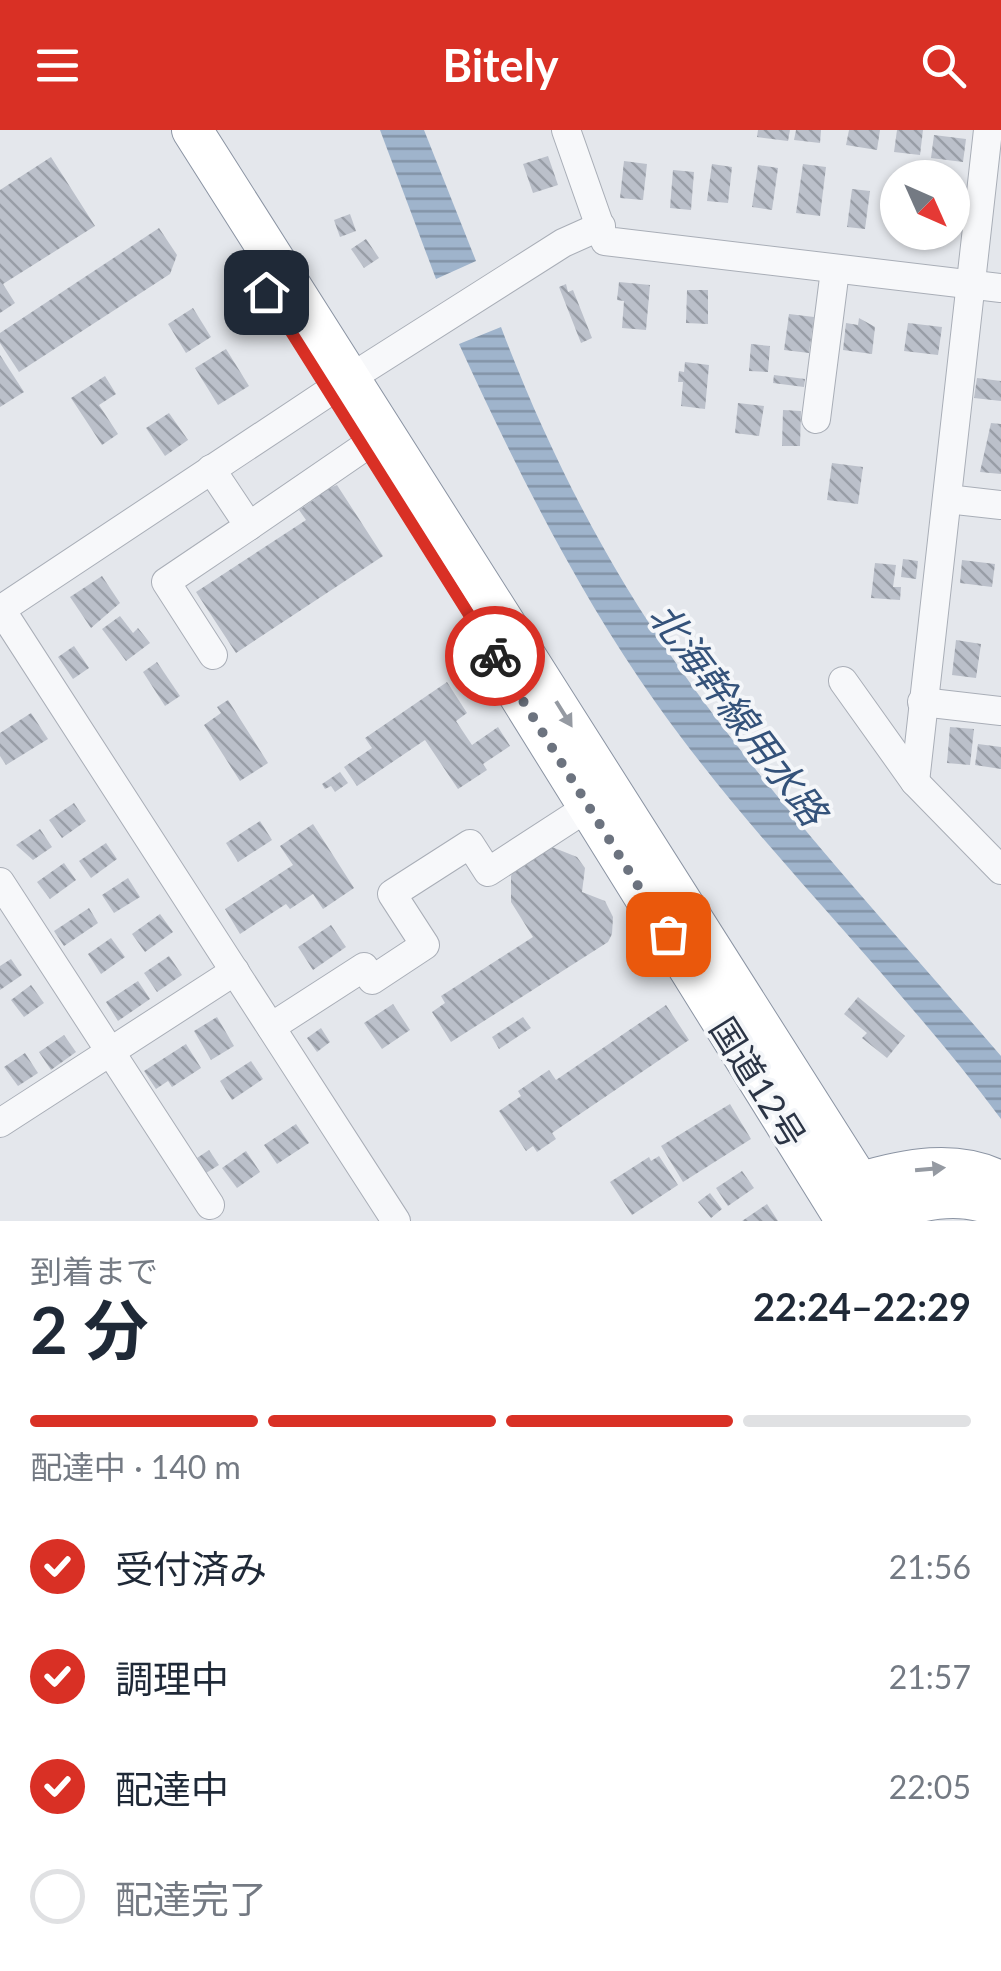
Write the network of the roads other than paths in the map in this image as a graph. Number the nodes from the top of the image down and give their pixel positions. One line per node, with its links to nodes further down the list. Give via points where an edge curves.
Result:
1 (162, 130): 9 (highway, 国道12号)
2 (192, 130): 9 (highway, 国道12号)
3 (566, 130): 5 (street)
4 (988, 130): 7 (street)
5 (601, 226): 6 (street, via 605,241); 9 (street, via 563,243)
6 (835, 270): 7 (street); 10 (street)
7 (970, 284): 8 (street); 13 (street)
8 (1001, 288)
9 (341, 384): 11 (highway, 国道12号); 12 (street); 32 (highway, 国道12号, one-way to 32)
10 (816, 419)
11 (364, 446): 15 (street); 22 (highway, 国道12号)
12 (211, 469): 15 (street); 16 (street)
13 (947, 499): 14 (street); 19 (street)
14 (1001, 505)
15 (250, 526): 17 (street, via 166,582)
16 (0, 609): 25 (street)
17 (213, 655)
18 (842, 681): 21 (street)
19 (922, 702): 20 (street); 21 (street)
20 (1001, 711)
21 (915, 782): 23 (street)
22 (588, 807): 26 (street, via 488,872 470,844 392,894 425,945 372,980 364,967); 32 (highway, 国道12号)
23 (1001, 870)
24 (0, 882): 27 (street)
25 (235, 972): 26 (street); 27 (street)
26 (271, 1027): 33 (street)
27 (111, 1052): 28 (street); 30 (street)
28 (1, 1121)
29 (1001, 1182): 32 (highway, one-way to 29, via 895,1172 949,1168)
30 (210, 1206)
31 (1001, 1209): 32 (highway, via 960,1196)
32 (867, 1214)
33 (396, 1221)

